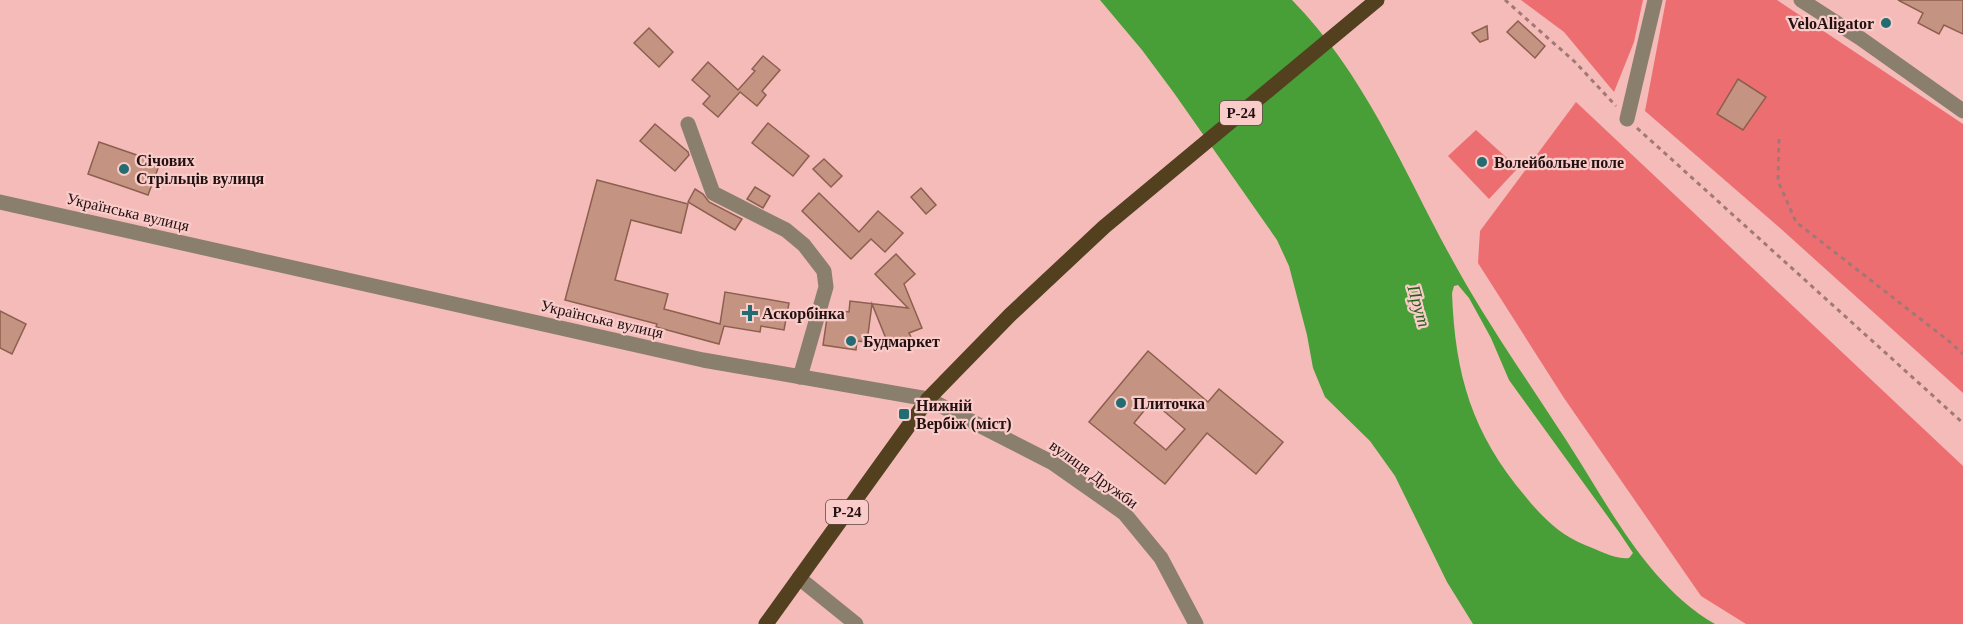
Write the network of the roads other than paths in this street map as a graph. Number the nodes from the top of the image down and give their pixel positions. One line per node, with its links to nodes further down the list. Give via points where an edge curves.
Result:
1 (1377, 0): 9 (main road, Р-24, via 1104,227)
2 (1656, 0): 5 (street)
3 (1801, 0): 4 (street)
4 (1963, 111)
5 (1628, 119)
6 (688, 124): 8 (street, via 713,194 786,230 804,245 824,271 826,287)
7 (0, 203): 8 (street, Українська вулиця, via 692,358)
8 (800, 377): 9 (street, Українська вулиця)
9 (928, 399): 10 (main road, Р-24); 13 (street, вулиця Дружби, via 1053,463 1124,513 1161,558)
10 (799, 578): 11 (main road, Р-24); 12 (street)
11 (766, 624)
12 (856, 624)
13 (1196, 624)

